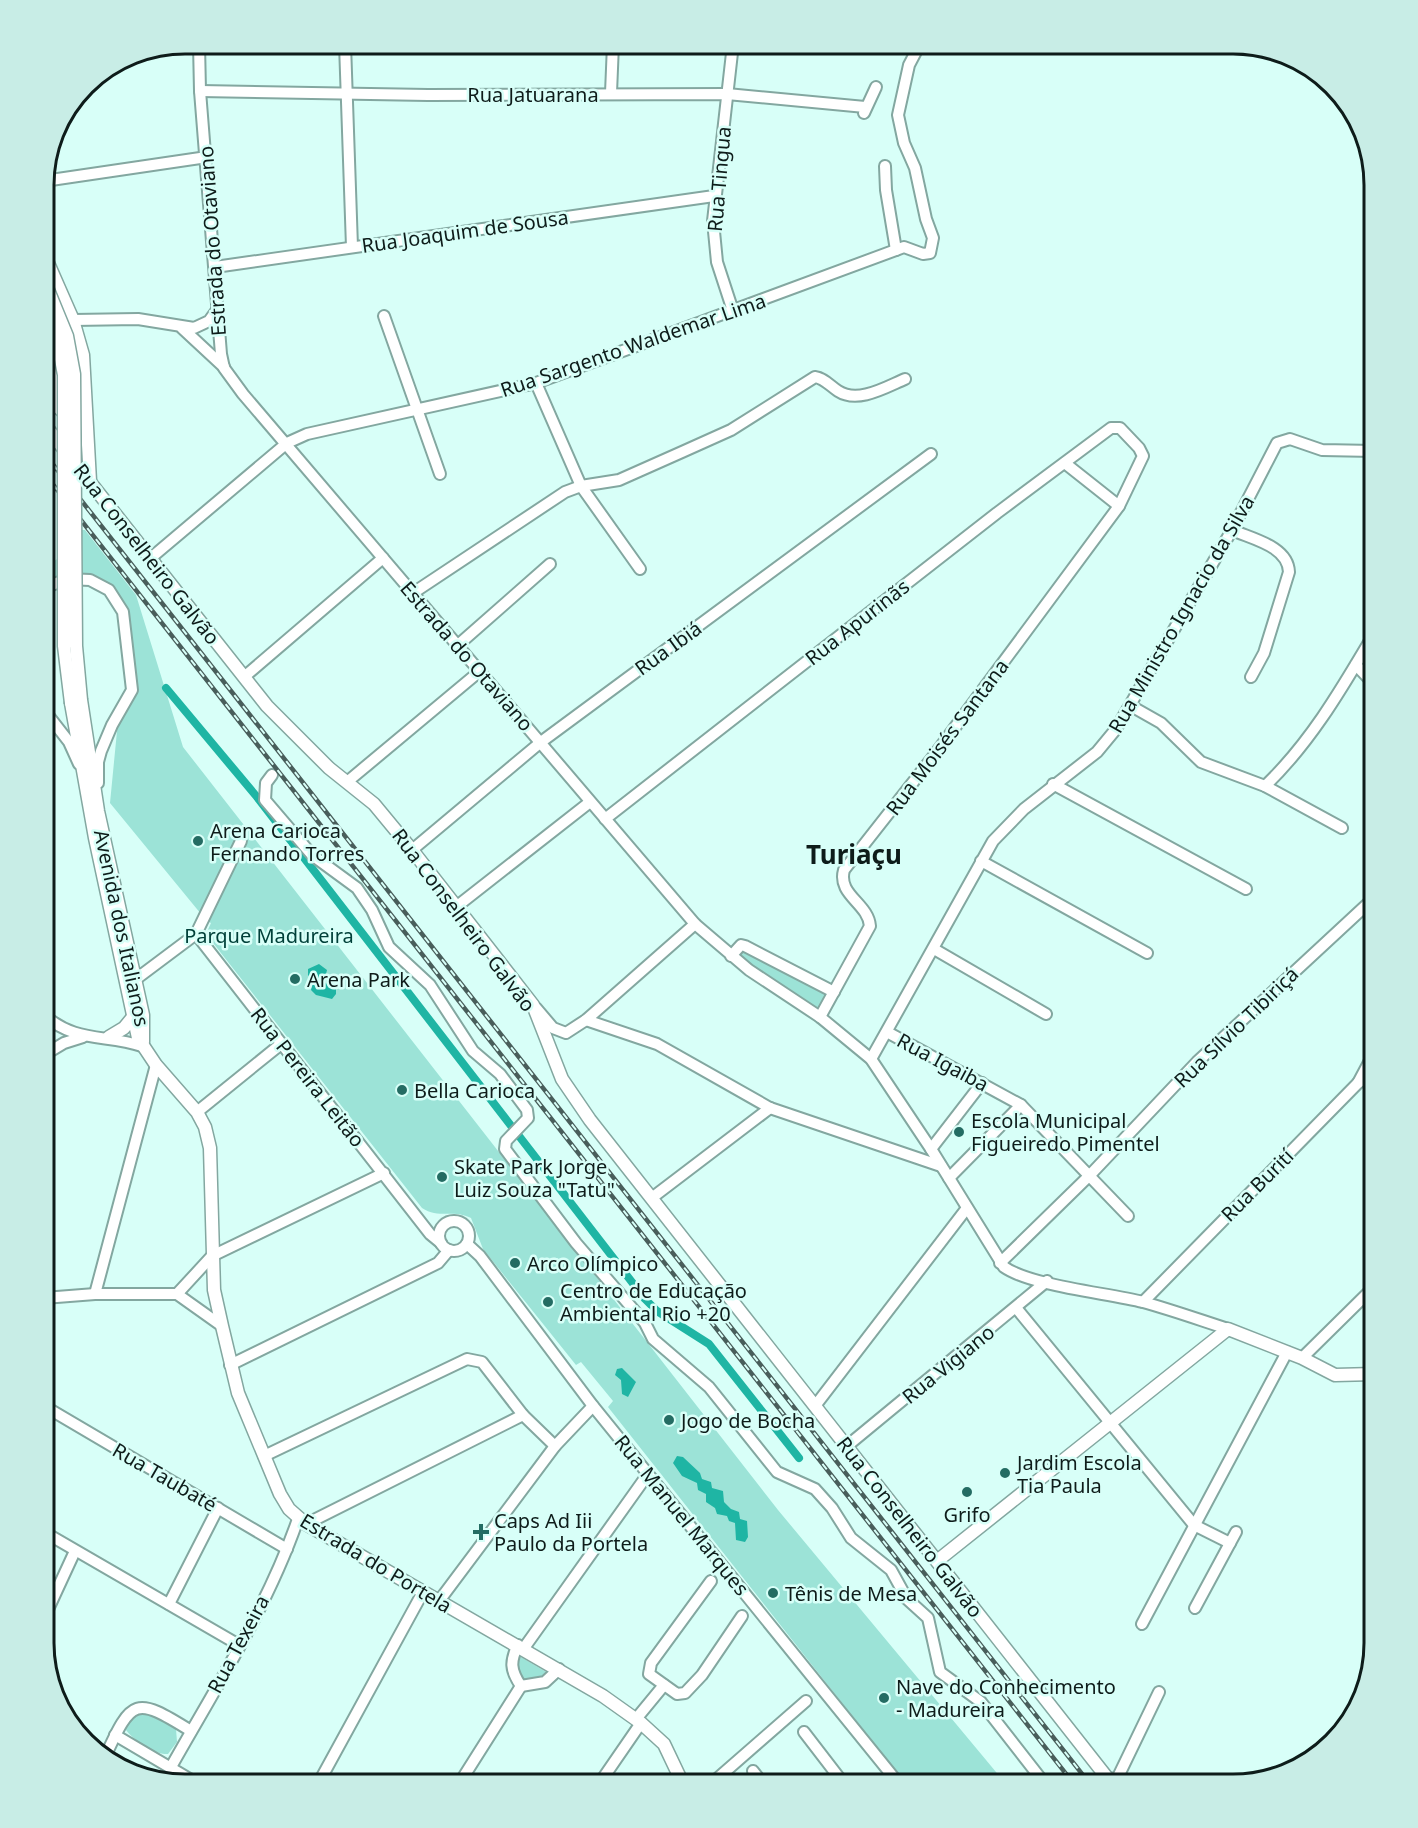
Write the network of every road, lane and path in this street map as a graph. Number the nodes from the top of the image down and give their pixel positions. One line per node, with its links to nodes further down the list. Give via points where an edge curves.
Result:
1 (199, 54): 7 (street, Estrada do Otaviano)
2 (345, 54): 8 (street)
3 (613, 54): 9 (street)
4 (732, 54): 10 (street, Rua Tingua)
5 (915, 54): 16 (street, via 909,65 899,120 934,244 931,252 925,254)
6 (876, 87): 10 (street, Rua Jatuarana, via 864,110)
7 (200, 91): 8 (street, Rua Jatuarana); 11 (street, Estrada do Otaviano)
8 (346, 93): 9 (street, Rua Jatuarana); 15 (street)
9 (611, 93): 10 (street, Rua Jatuarana)
10 (727, 94): 14 (street, Rua Tingua)
11 (207, 157): 13 (street); 17 (street, Estrada do Otaviano)
12 (885, 166): 16 (street, via 886,190)
13 (54, 180)
14 (714, 196): 15 (street, Rua Joaquim de Sousa); 21 (street, Rua Tingua, via 717,262)
15 (352, 247): 17 (street, Rua Joaquim de Sousa)
16 (900, 248): 21 (street, Rua Sargento Waldemar Lima)
17 (215, 267): 20 (street, Estrada do Otaviano)
18 (54, 277): 23 (main road)
19 (54, 304): 56 (main road, Avenida dos Italianos, bridge, via 67,336 74,374)
20 (217, 310): 24 (street, via 201,326); 27 (street, Estrada do Otaviano)
21 (733, 311): 29 (street, Rua Sargento Waldemar Lima)
22 (384, 316): 31 (street)
23 (73, 320): 24 (street, via 138,319); 30 (main road, via 83,356)
24 (182, 328): 27 (street)
25 (54, 330): 56 (main road, Avenida dos Italianos, bridge, via 64,375 63,617)
26 (54, 363): 30 (main road, via 58,408 76,411)
27 (224, 368): 33 (street, Estrada do Otaviano)
28 (905, 379): 40 (street, via 855,396 844,395 814,377 731,430 619,480)
29 (536, 383): 31 (street, Rua Sargento Waldemar Lima); 40 (street)
30 (86, 401): 39 (main road)
31 (415, 410): 33 (street, Rua Sargento Waldemar Lima, via 327,429); 38 (street)
32 (54, 437): 39 (main road, Rua Conselheiro Galvão)
33 (287, 443): 43 (street); 44 (street, Estrada do Otaviano)
34 (1364, 451): 42 (street, Rua Ministro Ignacio da Silva, via 1322,450 1297,440 1282,440 1269,455)
35 (931, 454): 59 (street, Rua Ibiá)
36 (1142, 463): 37 (street, Rua Apurinãs, via 1139,448 1120,428 1111,428); 41 (street, Rua Moisés Santana)
37 (1066, 464): 41 (street); 67 (street, Rua Apurinãs, via 997,513)
38 (440, 474)
39 (90, 482): 43 (main road, Rua Conselheiro Galvão)
40 (581, 486): 46 (street); 48 (street, via 536,509)
41 (1119, 506): 81 (street, Rua Moisés Santana, via 844,870 844,886 868,917 870,926)
42 (1232, 530): 55 (street, via 1280,552 1288,564 1289,572 1264,653); 57 (street, Rua Ministro Ignacio da Silva)
43 (152, 557): 54 (main road, Rua Conselheiro Galvão)
44 (383, 558): 48 (street, Estrada do Otaviano); 54 (street)
45 (550, 564): 49 (street)
46 (640, 569)
47 (54, 585): 66 (street, via 75,578 99,583 109,590 123,612 132,690 112,725 98,762)
48 (413, 593): 49 (street, Estrada do Otaviano)
49 (458, 645): 52 (street, Estrada do Otaviano)
50 (1364, 651): 51 (street)
51 (1356, 665): 53 (street); 64 (street, via 1324,716)
52 (480, 671): 59 (street, Estrada do Otaviano); 62 (street)
53 (1364, 673)
54 (244, 677): 62 (main road, Rua Conselheiro Galvão, via 267,706)
55 (1251, 677)
56 (76, 701): 61 (main road, Avenida dos Italianos); 66 (main road, Avenida dos Italianos)
57 (1131, 706): 63 (street, Rua Ministro Ignacio da Silva, via 1104,745); 64 (street, via 1161,723 1201,762)
58 (54, 723): 61 (street, via 69,742)
59 (541, 742): 65 (street, Estrada do Otaviano); 70 (street, Rua Ibiá)
60 (272, 775): 179 (street, via 266,783 265,800 312,855 362,894 389,947 423,975 473,1051 500,1074 527,1110 528,1118 506,1141 505,1149 576,1243 645,1323 653,1339 709,1387 777,1472 815,1489 851,1538 891,1570 907,1599 928,1618 940,1672 981,1702)
61 (83, 776): 84 (main road, Avenida dos Italianos)
62 (347, 782): 70 (main road, Rua Conselheiro Galvão, via 374,804)
63 (1053, 784): 71 (street, Rua Ministro Ignacio da Silva, via 1006,825); 72 (street)
64 (1265, 786): 68 (street)
65 (590, 802): 67 (street, Estrada do Otaviano); 73 (street)
66 (98, 811): 80 (main road, Avenida dos Italianos)
67 (605, 819): 75 (street, Estrada do Otaviano)
68 (1342, 828)
69 (241, 841): 76 (street)
70 (412, 850): 73 (main road, Rua Conselheiro Galvão)
71 (981, 861): 77 (street, Rua Ministro Ignacio da Silva); 78 (street)
72 (1246, 889)
73 (456, 907): 82 (main road, Rua Conselheiro Galvão)
74 (1364, 907): 106 (street, Rua Sílvio Tibiriçá, via 1205,1054)
75 (695, 924): 79 (street, Estrada do Otaviano); 86 (street)
76 (196, 934): 80 (street); 91 (street, Rua Pereira Leitão)
77 (934, 949): 83 (street); 88 (street, Rua Ministro Ignacio da Silva)
78 (1147, 953)
79 (731, 956): 81 (street, via 741,945 746,946); 85 (street, Estrada do Otaviano)
80 (136, 979): 92 (main road, Avenida dos Italianos, via 143,1015)
81 (834, 992): 85 (street, Rua Moisés Santana)
82 (533, 1005): 86 (street, via 553,1028 563,1033); 108 (main road, Rua Conselheiro Galvão, via 562,1079)
83 (1046, 1014)
84 (133, 1017): 90 (main road); 92 (main road, Avenida dos Italianos)
85 (820, 1017): 94 (street, Estrada do Otaviano)
86 (586, 1020): 101 (street, via 657,1044)
87 (54, 1021): 89 (street)
88 (887, 1032): 94 (street, Rua Ministro Ignacio da Silva); 98 (street, Rua Igaiba)
89 (83, 1037): 90 (street); 93 (street)
90 (109, 1037): 92 (street)
91 (281, 1044): 102 (street); 105 (street, Rua Pereira Leitão)
92 (142, 1047): 95 (main road, Estrada do Portela)
93 (54, 1049)
94 (871, 1059): 103 (street, Estrada do Otaviano)
95 (156, 1065): 102 (main road, Estrada do Portela); 118 (street)
96 (1364, 1072): 99 (street)
97 (1364, 1078): 99 (street, Rua Burití)
98 (982, 1083): 100 (street, Rua Igaiba); 103 (street)
99 (1358, 1083): 122 (street, Rua Burití)
100 (1022, 1105): 106 (street, Rua Igaiba); 107 (street)
101 (770, 1108): 104 (street); 108 (street)
102 (197, 1112): 115 (main road, Estrada do Portela, via 210,1148)
103 (932, 1149): 104 (street, Estrada do Otaviano)
104 (941, 1166): 107 (street, Estrada do Otaviano)
105 (384, 1173): 111 (street, Rua Pereira Leitão); 115 (street)
106 (1090, 1175): 110 (street, Rua Igaiba); 116 (street, Rua Sílvio Tibiriçá)
107 (949, 1178): 109 (street, Estrada do Otaviano)
108 (653, 1197): 131 (main road, Rua Conselheiro Galvão)
109 (967, 1208): 116 (street, Estrada do Otaviano); 131 (street)
110 (1128, 1216)
111 (420, 1218): 112 (street); 114 (street, Rua Pereira Leitão, via 430,1234)
112 (444, 1226): 113 (street, via 452,1222 465,1226); 114 (street, via 440,1234)
113 (467, 1244): 114 (street, via 461,1250); 130 (street, Rua Manuel Marques)
114 (445, 1246): 128 (street, via 438,1263)
115 (212, 1256): 119 (street); 124 (main road, Estrada do Portela)
116 (1000, 1263): 117 (street, via 1016,1273)
117 (1047, 1281): 122 (street); 123 (street, Rua Vigiano)
118 (95, 1294): 119 (street); 120 (street)
119 (177, 1294): 124 (street)
120 (54, 1297)
121 (1364, 1297): 127 (street)
122 (1143, 1302): 125 (street)
123 (1017, 1309): 134 (street); 136 (street, Rua Vigiano)
124 (222, 1326): 128 (main road, Estrada do Portela)
125 (1228, 1329): 126 (main road); 134 (main road)
126 (1287, 1352): 127 (main road); 141 (street)
127 (1302, 1358): 129 (main road, via 1335,1375)
128 (230, 1365): 137 (main road, Estrada do Portela)
129 (1364, 1374)
130 (593, 1406): 135 (street); 138 (street, Rua Manuel Marques)
131 (815, 1406): 136 (main road, Rua Conselheiro Galvão)
132 (54, 1412): 139 (street, Rua Taubaté)
133 (523, 1415): 135 (street); 137 (street, via 482,1362 467,1359); 140 (street)
134 (1111, 1422): 141 (street); 147 (main road)
135 (555, 1446): 151 (street)
136 (847, 1446): 147 (main road, Rua Conselheiro Galvão)
137 (264, 1456): 140 (main road, Estrada do Portela, via 280,1494)
138 (648, 1474): 157 (street); 178 (street, Rua Manuel Marques)
139 (218, 1508): 145 (street, Rua Taubaté); 152 (street)
140 (302, 1521): 145 (street, Rua Texeira); 149 (main road, Estrada do Portela)
141 (1194, 1525): 144 (street); 155 (street)
142 (1236, 1532): 144 (street)
143 (54, 1538): 146 (street)
144 (1230, 1543): 153 (street)
145 (287, 1549): 156 (street, Rua Texeira)
146 (75, 1551): 150 (street); 152 (street)
147 (937, 1561): 180 (main road, Rua Conselheiro Galvão)
148 (711, 1581): 159 (street, via 651,1662 649,1674)
149 (423, 1592): 151 (main road, Estrada do Portela); 171 (street)
150 (54, 1596)
151 (440, 1601): 157 (main road, Estrada do Portela)
152 (169, 1604): 156 (street)
153 (1195, 1608)
154 (742, 1616): 159 (street, via 691,1688 680,1695)
155 (1142, 1623)
156 (239, 1645): 164 (street, Rua Texeira)
157 (521, 1647): 158 (main road, Estrada do Portela); 160 (street, via 511,1666)
158 (559, 1669): 160 (street, via 545,1682); 163 (main road, Estrada do Portela)
159 (664, 1685): 163 (street)
160 (521, 1686): 172 (street)
161 (1159, 1692): 181 (street)
162 (806, 1701): 175 (street)
163 (639, 1721): 173 (street); 174 (main road, Estrada do Portela, via 669,1751)
164 (191, 1731): 166 (street, via 143,1707 131,1710); 168 (street, Rua Texeira)
165 (804, 1732): 177 (street)
166 (115, 1735): 167 (street); 168 (street)
167 (109, 1749)
168 (171, 1767): 170 (street)
169 (753, 1771): 176 (street)
170 (181, 1774)
171 (324, 1774)
172 (466, 1774)
173 (606, 1774)
174 (678, 1774)
175 (723, 1774)
176 (755, 1774)
177 (836, 1774)
178 (890, 1774)
179 (1037, 1774)
180 (1104, 1774)
181 (1119, 1774)

